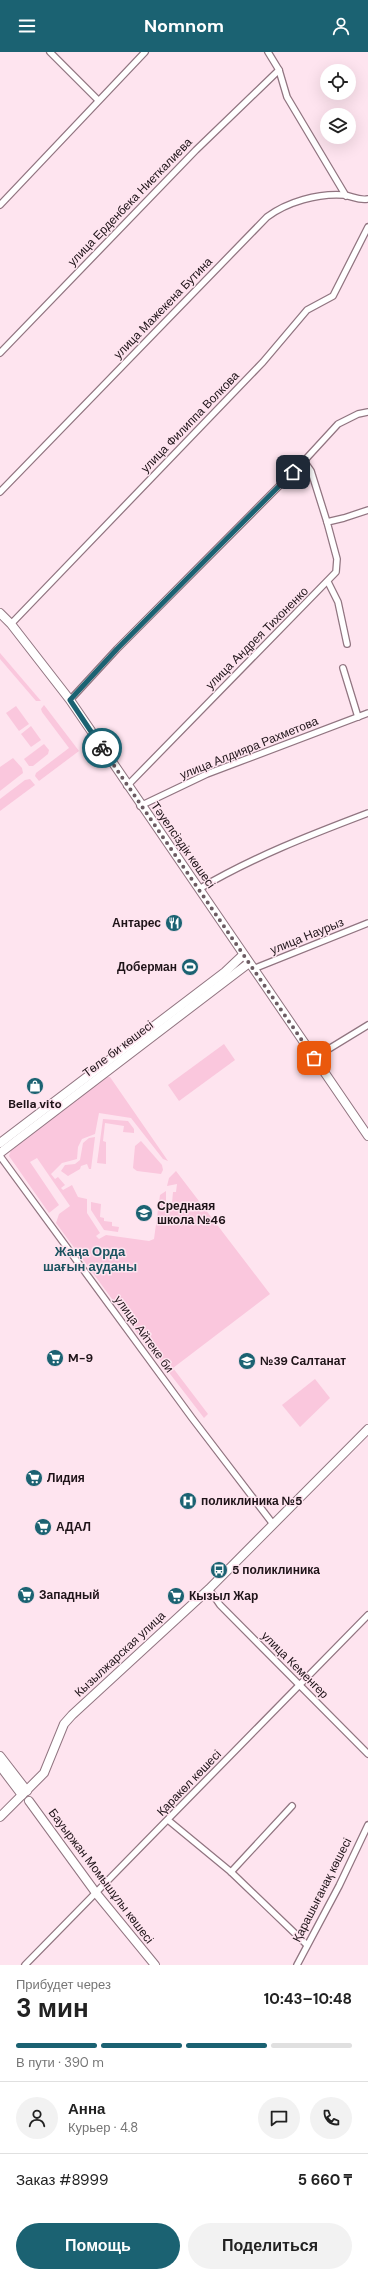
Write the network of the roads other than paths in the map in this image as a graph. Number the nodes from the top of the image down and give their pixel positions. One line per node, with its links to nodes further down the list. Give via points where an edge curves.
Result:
1 (50, 52): 5 (street)
2 (145, 52): 5 (street)
3 (268, 52): 4 (street)
4 (279, 70): 6 (street, via 287,97); 10 (street, улица Ерденбека Ниеткалиева, via 196,150)
5 (98, 100): 8 (street)
6 (346, 196): 7 (street, улица Мажекена Бутина); 13 (street, улица Мажекена Бутина, via 328,195 289,204 267,217)
7 (368, 199)
8 (0, 205)
9 (368, 227): 18 (street, улица Филиппа Волкова, via 333,296 306,310 263,362)
10 (0, 353)
11 (368, 412): 12 (street, via 338,424)
12 (304, 461): 15 (street, улица Андрея Тихоненко, via 311,471); 21 (street, via 117,649)
13 (0, 492)
14 (368, 510): 15 (street)
15 (327, 522): 16 (street, улица Андрея Тихоненко, via 337,559 336,572)
16 (328, 582): 19 (street, via 338,602); 24 (street, улица Андрея Тихоненко)
17 (0, 613): 18 (main road, Тәуелсіздік көшесі)
18 (11, 624): 21 (main road, Тәуелсіздік көшесі)
19 (347, 644)
20 (343, 668): 23 (street)
21 (70, 700): 24 (main road, Тәуелсіздік көшесі)
22 (368, 713): 23 (street, улица Алдияра Рахметова)
23 (358, 717): 25 (street, улица Алдияра Рахметова, via 207,774)
24 (127, 786): 25 (main road, Тәуелсіздік көшесі)
25 (140, 806): 27 (main road, Тәуелсіздік көшесі)
26 (368, 813): 27 (street, via 295,840 237,867)
27 (199, 889): 29 (main road, Тәуелсіздік көшесі)
28 (368, 923): 30 (street, улица Наурыз)
29 (243, 955): 30 (main road, Тәуелсіздік көшесі); 34 (main road, Төле би көшесі, via 225,972)
30 (251, 966): 32 (main road, Тәуелсіздік көшесі); 35 (main road, Төле би көшесі)
31 (368, 1025): 32 (street)
32 (314, 1058): 33 (main road, Тәуелсіздік көшесі)
33 (367, 1134)
34 (0, 1143)
35 (0, 1155): 37 (street, улица Айтеке би, via 195,1422)
36 (368, 1429): 37 (main road, Кызылжарская улица)
37 (273, 1524): 38 (main road, Кызылжарская улица)
38 (209, 1589): 40 (street, улица Кеменгер, via 220,1605); 44 (main road, Кызылжарская улица, via 72,1715 64,1724 44,1773)
39 (368, 1615): 40 (street, Қаракөл көшесі)
40 (299, 1685): 41 (street, улица Кеменгер); 48 (street, Қаракөл көшесі)
41 (368, 1754)
42 (0, 1756): 44 (main road)
43 (0, 1766): 44 (main road)
44 (24, 1793): 45 (street, Бауыржан Момышұлы көшесі); 47 (main road, Кызылжарская улица)
45 (29, 1801): 51 (main road, Бауыржан Момышұлы көшесі)
46 (292, 1806): 50 (street)
47 (0, 1817)
48 (168, 1820): 50 (street); 51 (street, Қаракөл көшесі)
49 (368, 1825): 52 (street, Қарашығанақ көшесі, via 339,1886)
50 (230, 1872): 52 (street)
51 (96, 1893): 53 (street, Қаракөл көшесі); 54 (main road, Бауыржан Момышұлы көшесі)
52 (306, 1944): 55 (street, Қарашығанақ көшесі)
53 (25, 1965)
54 (155, 1965)
55 (297, 1965)

